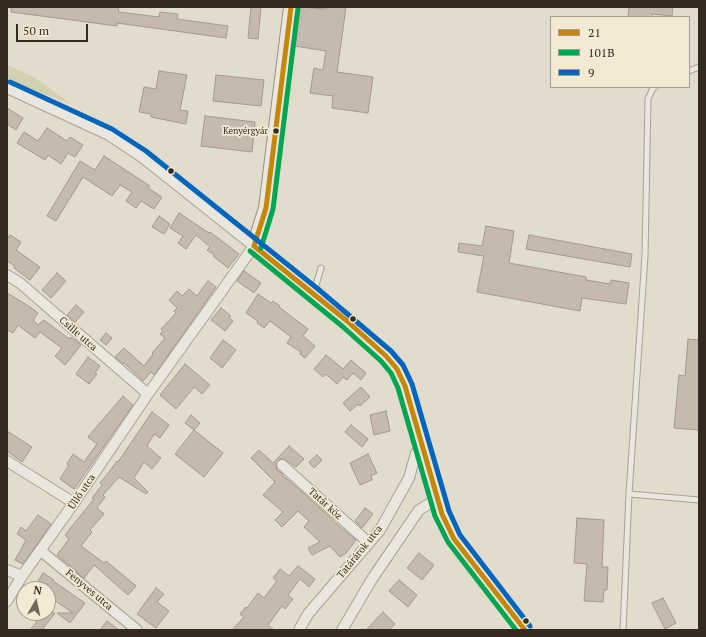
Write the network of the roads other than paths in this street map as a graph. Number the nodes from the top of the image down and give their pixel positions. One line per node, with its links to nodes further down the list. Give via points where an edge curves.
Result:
1 (291, 7): 4 (main road, via 266,208)
2 (7, 88): 4 (street, via 120,142)
3 (653, 88): 12 (lane, via 648,98 645,256)
4 (254, 246): 7 (main road); 8 (street, Üllő utca)
5 (321, 268): 7 (lane)
6 (7, 275): 8 (street, Csille utca, via 20,283)
7 (314, 294): 9 (main road, via 386,356 397,369 405,386)
8 (148, 394): 15 (street, Üllő utca)
9 (422, 446): 13 (main road); 16 (street, Tatárárok utca, via 414,457 409,478 402,491 380,530)
10 (7, 461): 15 (street)
11 (282, 465): 16 (street, Tatár köz)
12 (629, 494): 14 (lane); 25 (lane)
13 (437, 499): 23 (street, via 419,510 372,579); 24 (main road, via 454,539)
14 (699, 500)
15 (74, 503): 17 (street, Üllő utca)
16 (368, 543): 22 (street, Tatárárok utca, via 308,614)
17 (41, 551): 19 (street, Üllő utca); 21 (street, Fenyves utca)
18 (7, 570): 19 (street)
19 (22, 576): 20 (street, Üllő utca)
20 (7, 601)
21 (137, 630)
22 (299, 630)
23 (342, 630)
24 (525, 630)
25 (623, 630)

